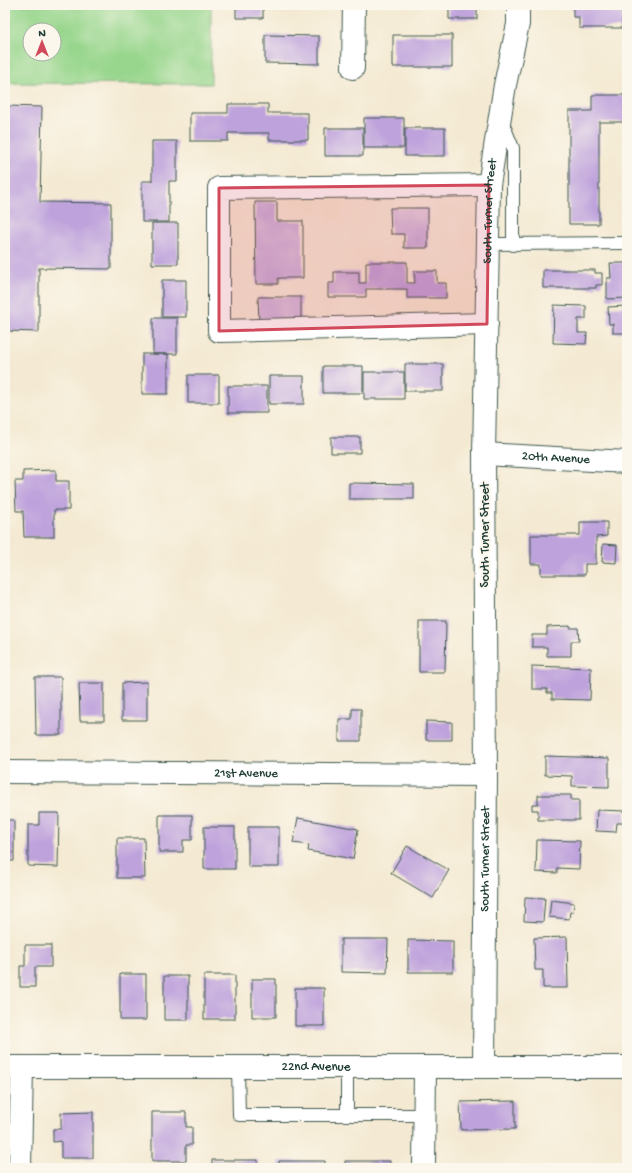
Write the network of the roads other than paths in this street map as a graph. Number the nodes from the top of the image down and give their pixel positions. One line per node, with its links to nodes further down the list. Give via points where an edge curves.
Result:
1 (354, 5): 3 (street)
2 (518, 5): 4 (street, South Turner Street, via 518,24)
3 (353, 68)
4 (500, 116): 5 (street, South Turner Street); 8 (lane, via 513,148)
5 (489, 185): 7 (street, South Turner Street); 9 (street, via 220,188 219,331)
6 (627, 243): 8 (lane)
7 (488, 244): 8 (lane); 9 (street, South Turner Street)
8 (513, 245)
9 (487, 324): 10 (street, South Turner Street)
10 (484, 454): 11 (street, 20th Avenue); 13 (street, South Turner Street)
11 (627, 462)
12 (5, 772): 13 (street, 21st Avenue)
13 (486, 775): 18 (street, South Turner Street)
14 (13, 1067): 15 (street, 22nd Avenue); 22 (street)
15 (238, 1067): 16 (street, 22nd Avenue); 20 (lane, via 239,1115)
16 (347, 1067): 17 (street, 22nd Avenue); 20 (lane)
17 (425, 1067): 18 (street, 22nd Avenue); 21 (street)
18 (484, 1067): 19 (street, 22nd Avenue)
19 (627, 1067)
20 (347, 1115): 21 (lane)
21 (424, 1115): 23 (street)
22 (20, 1168)
23 (424, 1168)

